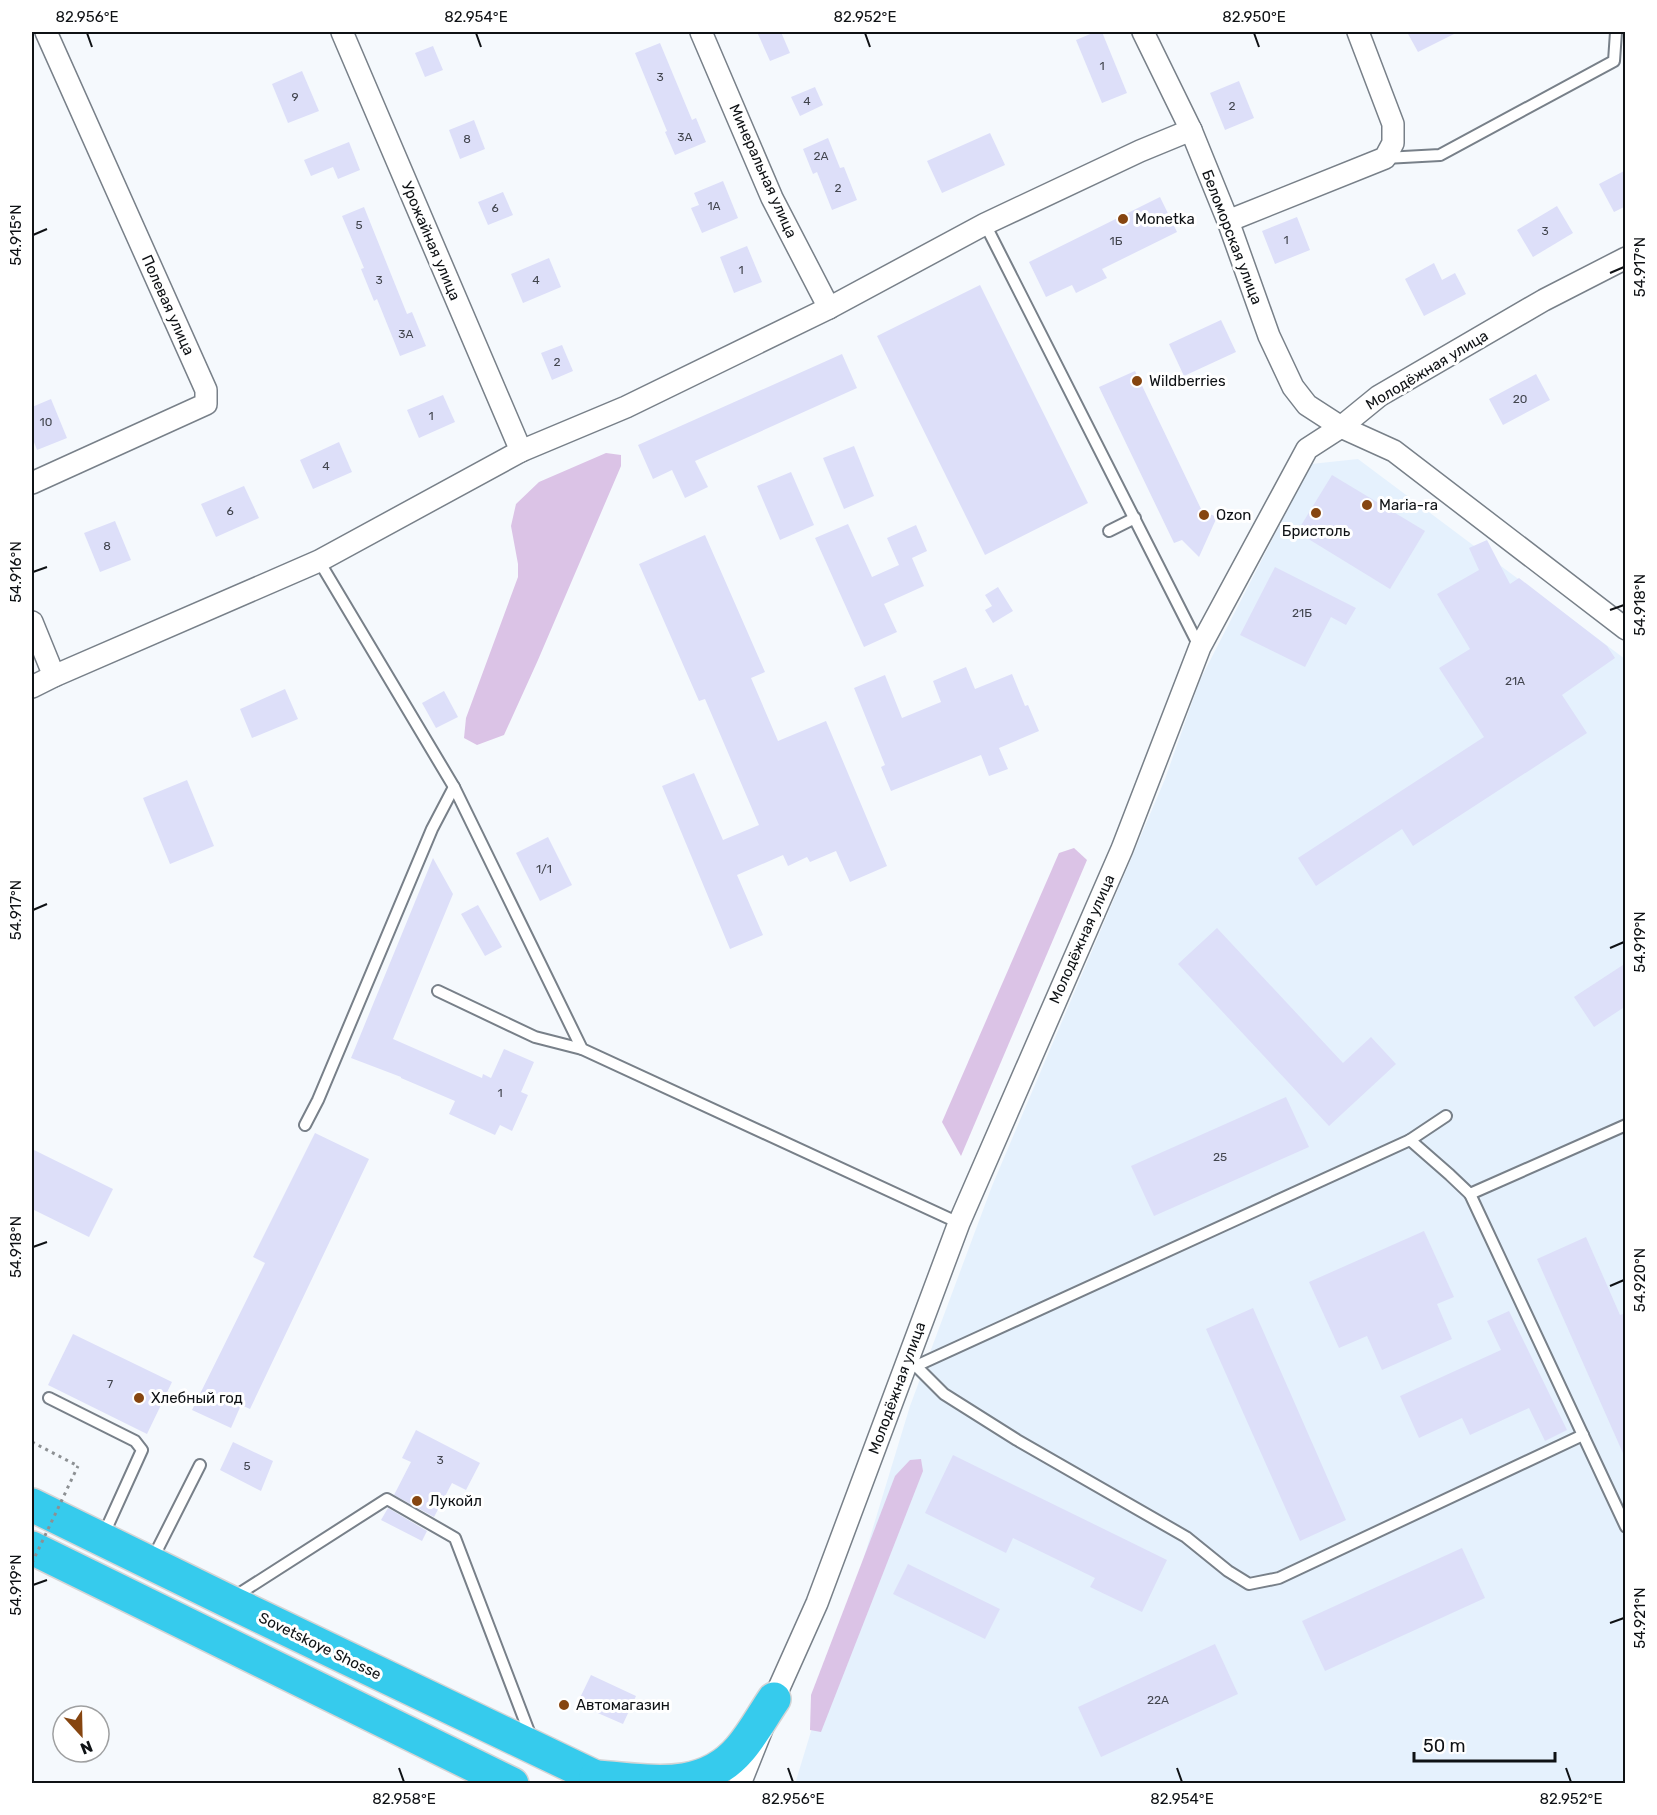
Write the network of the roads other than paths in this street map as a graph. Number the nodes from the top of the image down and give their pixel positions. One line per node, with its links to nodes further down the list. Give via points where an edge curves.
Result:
1 (46, 32): 15 (street, Полевая улица, via 206,390 206,404)
2 (342, 32): 14 (street, Урожайная улица)
3 (701, 32): 12 (street, Минеральная улица, via 772,198)
4 (1143, 32): 7 (street, Беломорская улица)
5 (1358, 32): 8 (street, via 1393,124 1394,143)
6 (1616, 32): 8 (lane, via 1614,61 1440,155)
7 (1191, 130): 9 (street, Беломорская улица); 10 (street)
8 (1385, 158): 9 (street)
9 (1228, 221): 13 (street, Беломорская улица, via 1269,336 1293,387 1307,405)
10 (985, 224): 12 (street); 16 (lane)
11 (1626, 258): 13 (street, Молодёжная улица, via 1544,300 1379,396)
12 (829, 308): 14 (street, via 626,407)
13 (1341, 427): 20 (street, Беломорская улица, via 1394,451); 21 (street, Молодёжная улица, via 1307,449)
14 (520, 451): 18 (street)
15 (32, 483)
16 (1135, 518): 17 (lane); 21 (lane)
17 (1109, 531)
18 (319, 561): 22 (street); 24 (lane)
19 (32, 622): 22 (street)
20 (1625, 629)
21 (1200, 647): 32 (street, Молодёжная улица, via 1122,849)
22 (54, 676): 23 (street)
23 (32, 687)
24 (454, 787): 26 (lane); 28 (lane, via 432,829)
25 (438, 991): 26 (lane, via 535,1038)
26 (582, 1048): 32 (lane)
27 (1446, 1116): 30 (lane)
28 (305, 1125)
29 (1626, 1125): 31 (lane)
30 (1410, 1140): 31 (lane); 33 (lane)
31 (1470, 1194): 35 (lane)
32 (959, 1222): 33 (street, Молодёжная улица)
33 (910, 1367): 35 (lane, via 944,1394 1017,1440 1186,1537 1249,1584 1279,1578); 43 (street, Молодёжная улица, via 817,1603)
34 (49, 1398): 39 (lane, via 135,1441 142,1450)
35 (1582, 1436): 38 (lane)
36 (200, 1465): 41 (lane)
37 (32, 1505): 39 (highway, Sovetskoye Shosse)
38 (1626, 1527)
39 (102, 1539): 41 (highway, Sovetskoye Shosse)
40 (32, 1548): 46 (highway)
41 (151, 1563): 42 (highway, Sovetskoye Shosse)
42 (228, 1601): 44 (highway, Sovetskoye Shosse); 44 (lane, via 387,1499 455,1538)
43 (774, 1699): 45 (highway, via 740,1750 720,1767 696,1778 670,1782); 47 (street, Молодёжная улица)
44 (535, 1749): 45 (highway, Sovetskoye Shosse)
45 (603, 1780)
46 (512, 1784)
47 (740, 1784)

